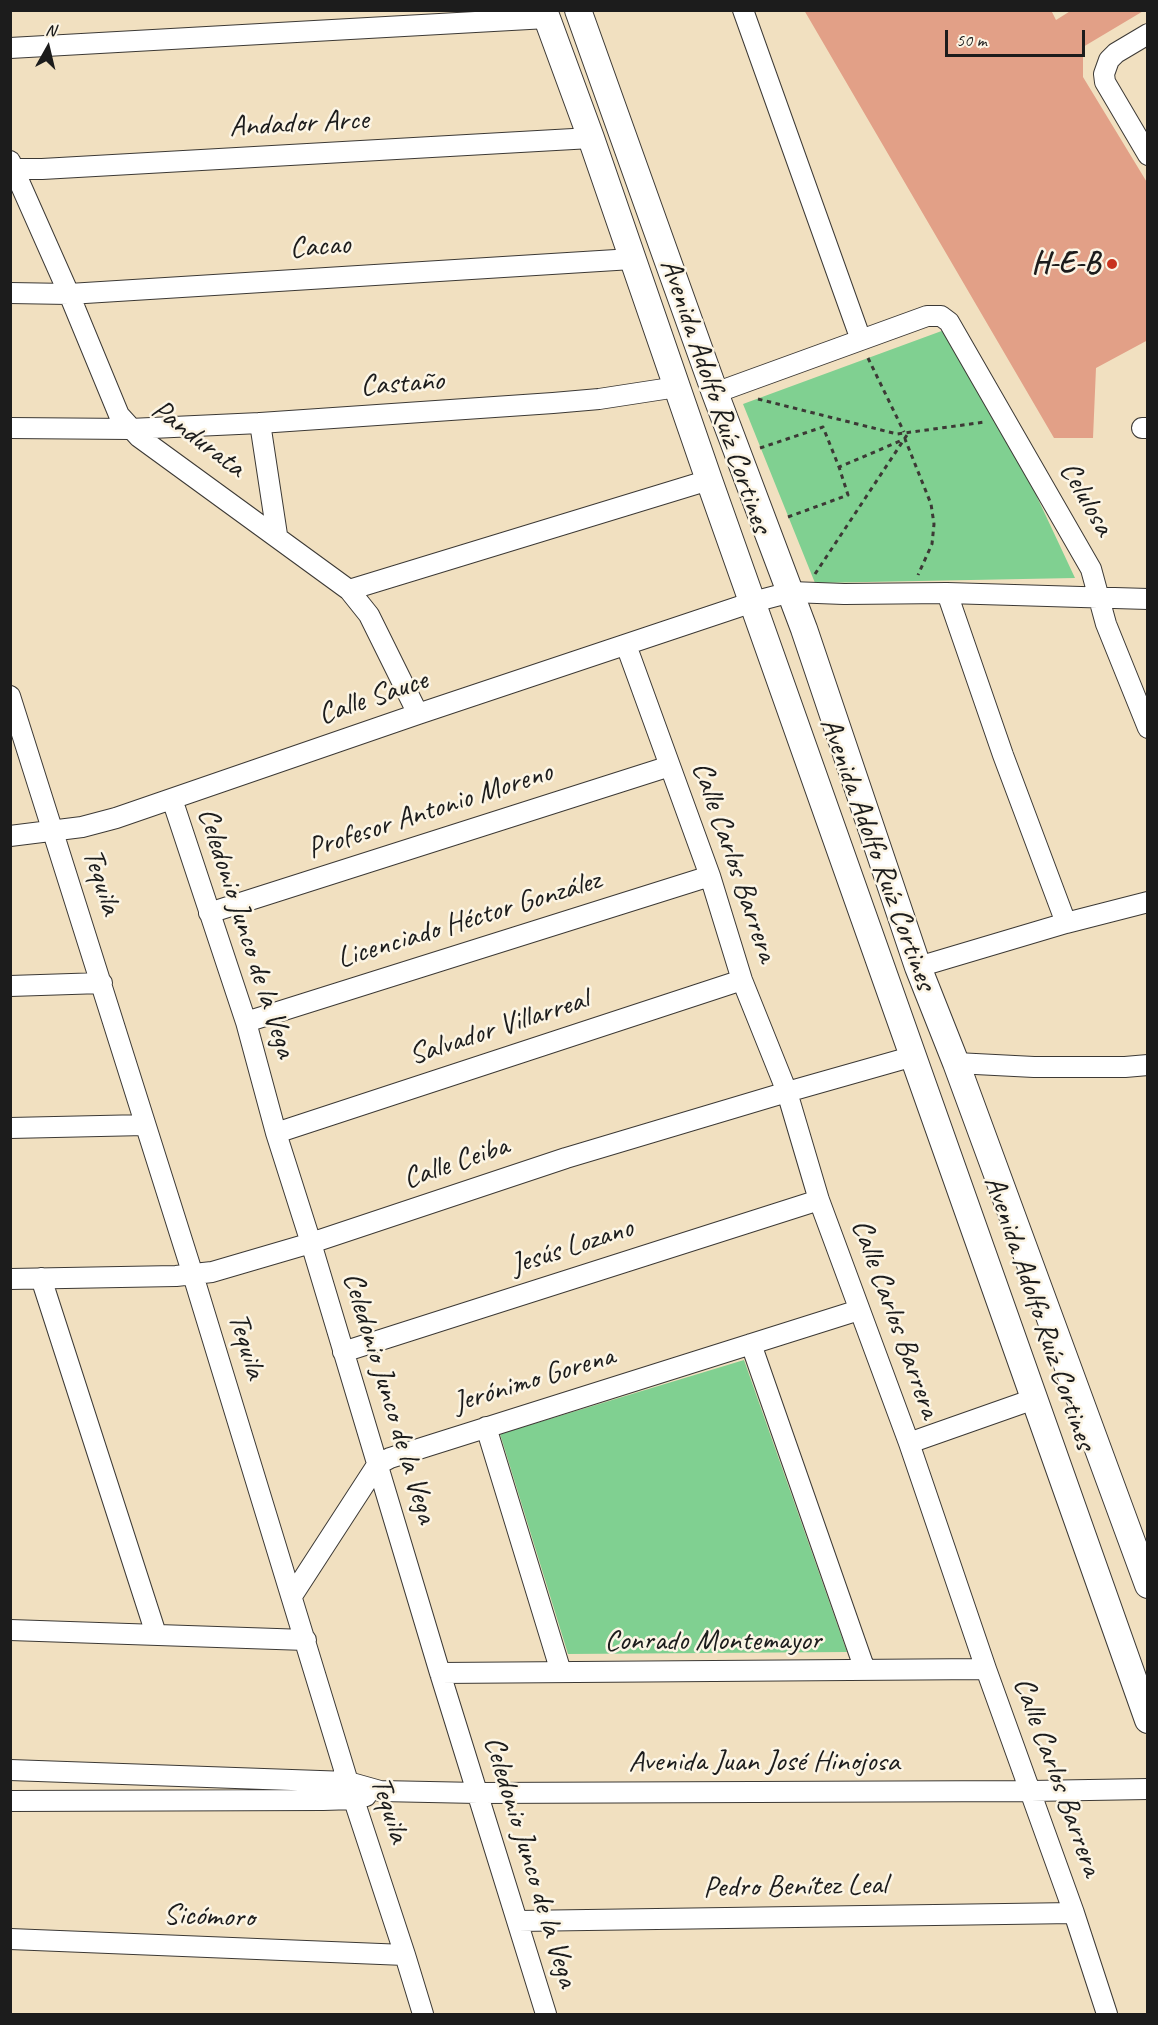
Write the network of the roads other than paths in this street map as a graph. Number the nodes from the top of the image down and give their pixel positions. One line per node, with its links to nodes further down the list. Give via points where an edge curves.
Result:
1 (578, 10): 14 (main road, Avenida Adolfo Ruíz Cortines)
2 (743, 10): 12 (street)
3 (545, 14): 5 (street); 6 (main road, Avenida Adolfo Ruíz Cortines)
4 (1148, 34): 7 (street, via 1116,53 1104,74)
5 (10, 48)
6 (591, 138): 8 (street, Andador Arce); 9 (main road, Avenida Adolfo Ruíz Cortines)
7 (1148, 155)
8 (12, 166): 11 (street, Pandurata)
9 (632, 259): 11 (street, Cacao); 13 (main road, Avenida Adolfo Ruíz Cortines)
10 (10, 293): 11 (street, Cacao)
11 (69, 294): 17 (street, Pandurata, via 113,402)
12 (865, 349): 14 (street); 23 (street, Celulosa, via 927,316 941,316 953,326 1077,543)
13 (676, 387): 15 (street, Castaño, via 553,403); 18 (main road, Avenida Adolfo Ruíz Cortines)
14 (715, 393): 21 (main road, Avenida Adolfo Ruíz Cortines)
15 (260, 423): 17 (street, Castaño); 19 (street)
16 (10, 428): 17 (street, Castaño)
17 (130, 429): 19 (street, Pandurata)
18 (708, 480): 20 (street); 25 (main road, Avenida Adolfo Ruíz Cortines)
19 (277, 535): 20 (street, Pandurata)
20 (349, 590): 28 (street, Pandurata, via 369,615)
21 (790, 592): 22 (street, Calle Sauce); 25 (street, Calle Sauce); 38 (main road, Avenida Adolfo Ruíz Cortines)
22 (948, 593): 23 (street, Calle Sauce); 37 (street)
23 (1100, 597): 24 (street, Calle Sauce); 29 (street, Celulosa, via 1106,624)
24 (1148, 598)
25 (753, 602): 26 (street, Calle Sauce); 43 (main road, Avenida Adolfo Ruíz Cortines)
26 (626, 645): 28 (street, Calle Sauce); 30 (street, Calle Carlos Barrera)
27 (10, 696): 32 (street, Tequila)
28 (418, 714): 31 (street, Calle Sauce)
29 (1148, 728)
30 (670, 766): 34 (street, Calle Carlos Barrera); 36 (street, Profesor Antonio Moreno)
31 (172, 799): 32 (street, Calle Sauce, via 116,818); 36 (street, Celedonio Junco de la Vega)
32 (54, 831): 33 (street, Calle Sauce); 40 (street, Tequila)
33 (10, 836)
34 (710, 876): 39 (street, Calle Carlos Barrera); 42 (street, Licenciado Héctor González)
35 (1148, 902): 37 (street)
36 (209, 913): 42 (street, Celedonio Junco de la Vega)
37 (1066, 923): 38 (street)
38 (918, 967): 44 (main road, Avenida Adolfo Ruíz Cortines)
39 (742, 980): 46 (street, Calle Carlos Barrera); 49 (street, Salvador Villarreal)
40 (102, 983): 41 (street); 47 (street, Tequila)
41 (10, 986)
42 (246, 1022): 49 (street, Celedonio Junco de la Vega)
43 (914, 1056): 46 (street, Calle Ceiba); 58 (main road, Avenida Adolfo Ruíz Cortines)
44 (956, 1064): 45 (street); 62 (main road, Avenida Adolfo Ruíz Cortines)
45 (1148, 1065)
46 (787, 1092): 50 (street, Calle Carlos Barrera); 51 (street, Calle Ceiba, via 566,1158)
47 (145, 1125): 48 (street); 52 (street, Tequila)
48 (10, 1128)
49 (276, 1133): 51 (street, Celedonio Junco de la Vega)
50 (819, 1200): 55 (street, Calle Carlos Barrera); 57 (street, Jesús Lozano)
51 (311, 1243): 52 (street, Calle Ceiba); 57 (street, Celedonio Junco de la Vega)
52 (193, 1275): 53 (street, Calle Ceiba); 63 (street, Tequila)
53 (41, 1278): 54 (street, Calle Ceiba); 65 (street)
54 (10, 1279)
55 (859, 1310): 56 (street, Jerónimo Gorena); 60 (street, Calle Carlos Barrera)
56 (751, 1344): 59 (street, Jerónimo Gorena); 68 (street)
57 (343, 1352): 61 (street, Celedonio Junco de la Vega)
58 (1034, 1399): 60 (street); 71 (main road, Avenida Adolfo Ruíz Cortines)
59 (486, 1427): 61 (street, Jerónimo Gorena, via 403,1452); 69 (street)
60 (909, 1443): 67 (street, Calle Carlos Barrera)
61 (377, 1465): 63 (street); 70 (street, Celedonio Junco de la Vega)
62 (1148, 1585)
63 (292, 1596): 66 (street, Tequila)
64 (10, 1630): 65 (street)
65 (156, 1634): 66 (street)
66 (306, 1640): 74 (street, Tequila)
67 (986, 1669): 68 (street, Conrado Montemayor); 75 (street, Calle Carlos Barrera)
68 (865, 1670): 69 (street, Conrado Montemayor)
69 (561, 1672): 70 (street, Conrado Montemayor)
70 (440, 1673): 76 (street, Celedonio Junco de la Vega)
71 (1148, 1720)
72 (10, 1770): 74 (street, Avenida Juan José Hinojosa)
73 (1148, 1789): 75 (street, Avenida Juan José Hinojosa)
74 (351, 1791): 76 (street, Avenida Juan José Hinojosa); 77 (street, Avenida Juan José Hinojosa); 81 (street, Tequila)
75 (1031, 1791): 76 (street, Avenida Juan José Hinojosa); 78 (street, Calle Carlos Barrera)
76 (478, 1793): 79 (street, Celedonio Junco de la Vega)
77 (10, 1801)
78 (1074, 1913): 79 (street, Pedro Benítez Leal); 84 (street, Calle Carlos Barrera)
79 (518, 1921): 83 (street, Celedonio Junco de la Vega)
80 (10, 1939): 81 (street, Sicómoro)
81 (405, 1955): 82 (street, Tequila)
82 (423, 2014)
83 (546, 2014)
84 (1107, 2014)

